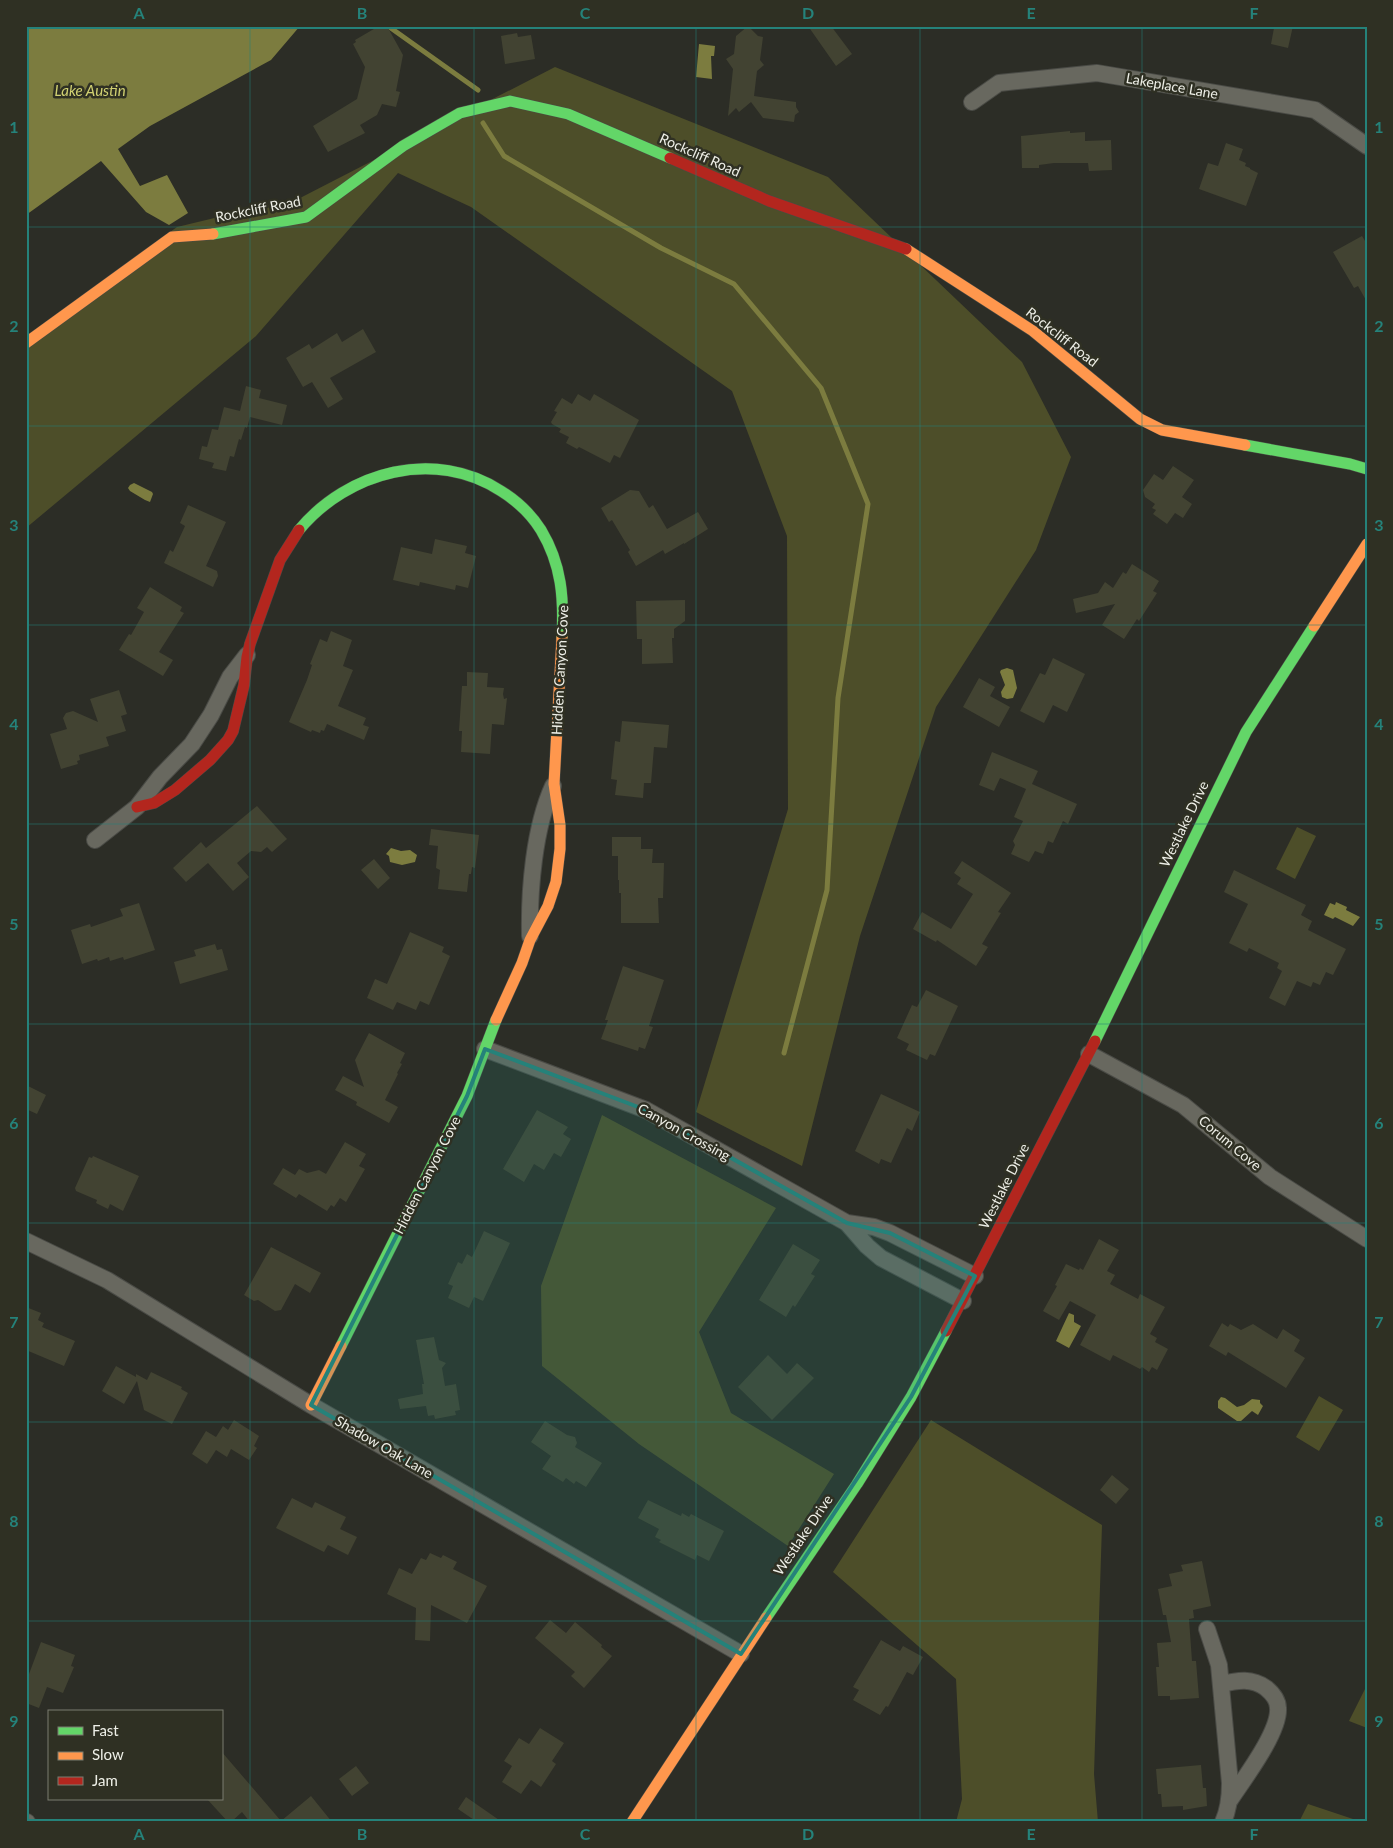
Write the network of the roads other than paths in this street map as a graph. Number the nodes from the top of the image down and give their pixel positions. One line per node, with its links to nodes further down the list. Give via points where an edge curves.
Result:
1 (972, 102): 2 (street, Lakeplace Lane, via 998,83 1097,73 1315,110)
2 (1367, 146)
3 (26, 343): 4 (street, Rockcliff Road, via 172,237 220,233 306,217 404,146 460,113 510,101 568,114 769,201 911,251 1033,331 1140,419 1162,430)
4 (1367, 469)
5 (1367, 544): 12 (street, Westlake Drive, via 1246,732)
6 (247, 655): 7 (street, Hidden Canyon Cove, via 280,561 310,516 351,488 388,473 417,468 464,472 518,501 549,542 556,560 564,605); 8 (street, Hidden Canyon Cove, via 230,677 192,744); 8 (street, Hidden Canyon Cove, via 246,674 233,730 224,745 201,769 155,803)
7 (554, 784): 10 (street, Hidden Canyon Cove, via 538,832 529,918); 10 (street, Hidden Canyon Cove, via 560,826 556,882 548,906)
8 (137, 807): 9 (street, Hidden Canyon Cove)
9 (95, 840)
10 (530, 940): 11 (street, Hidden Canyon Cove)
11 (485, 1049): 13 (street, Canyon Crossing, via 646,1110); 18 (street, Hidden Canyon Cove, via 467,1096)
12 (1089, 1054): 14 (street, Corum Cove, via 1183,1104 1270,1177); 16 (street, Westlake Drive)
13 (847, 1223): 16 (street, Canyon Crossing, via 890,1233); 17 (street, Canyon Crossing, via 881,1258)
14 (1367, 1239)
15 (26, 1241): 18 (street, Shadow Oak Lane, via 107,1280)
16 (975, 1276): 17 (street, Westlake Drive)
17 (962, 1302): 20 (street, Westlake Drive, via 911,1397 862,1476)
18 (311, 1405): 20 (street, Shadow Oak Lane)
19 (1207, 1629): 21 (street)
20 (741, 1654): 23 (street, Westlake Drive)
21 (1222, 1684): 22 (street); 22 (street, via 1244,1680 1260,1684 1275,1698 1278,1708 1269,1737)
22 (1230, 1800): 24 (street)
23 (632, 1822)
24 (1223, 1822)

